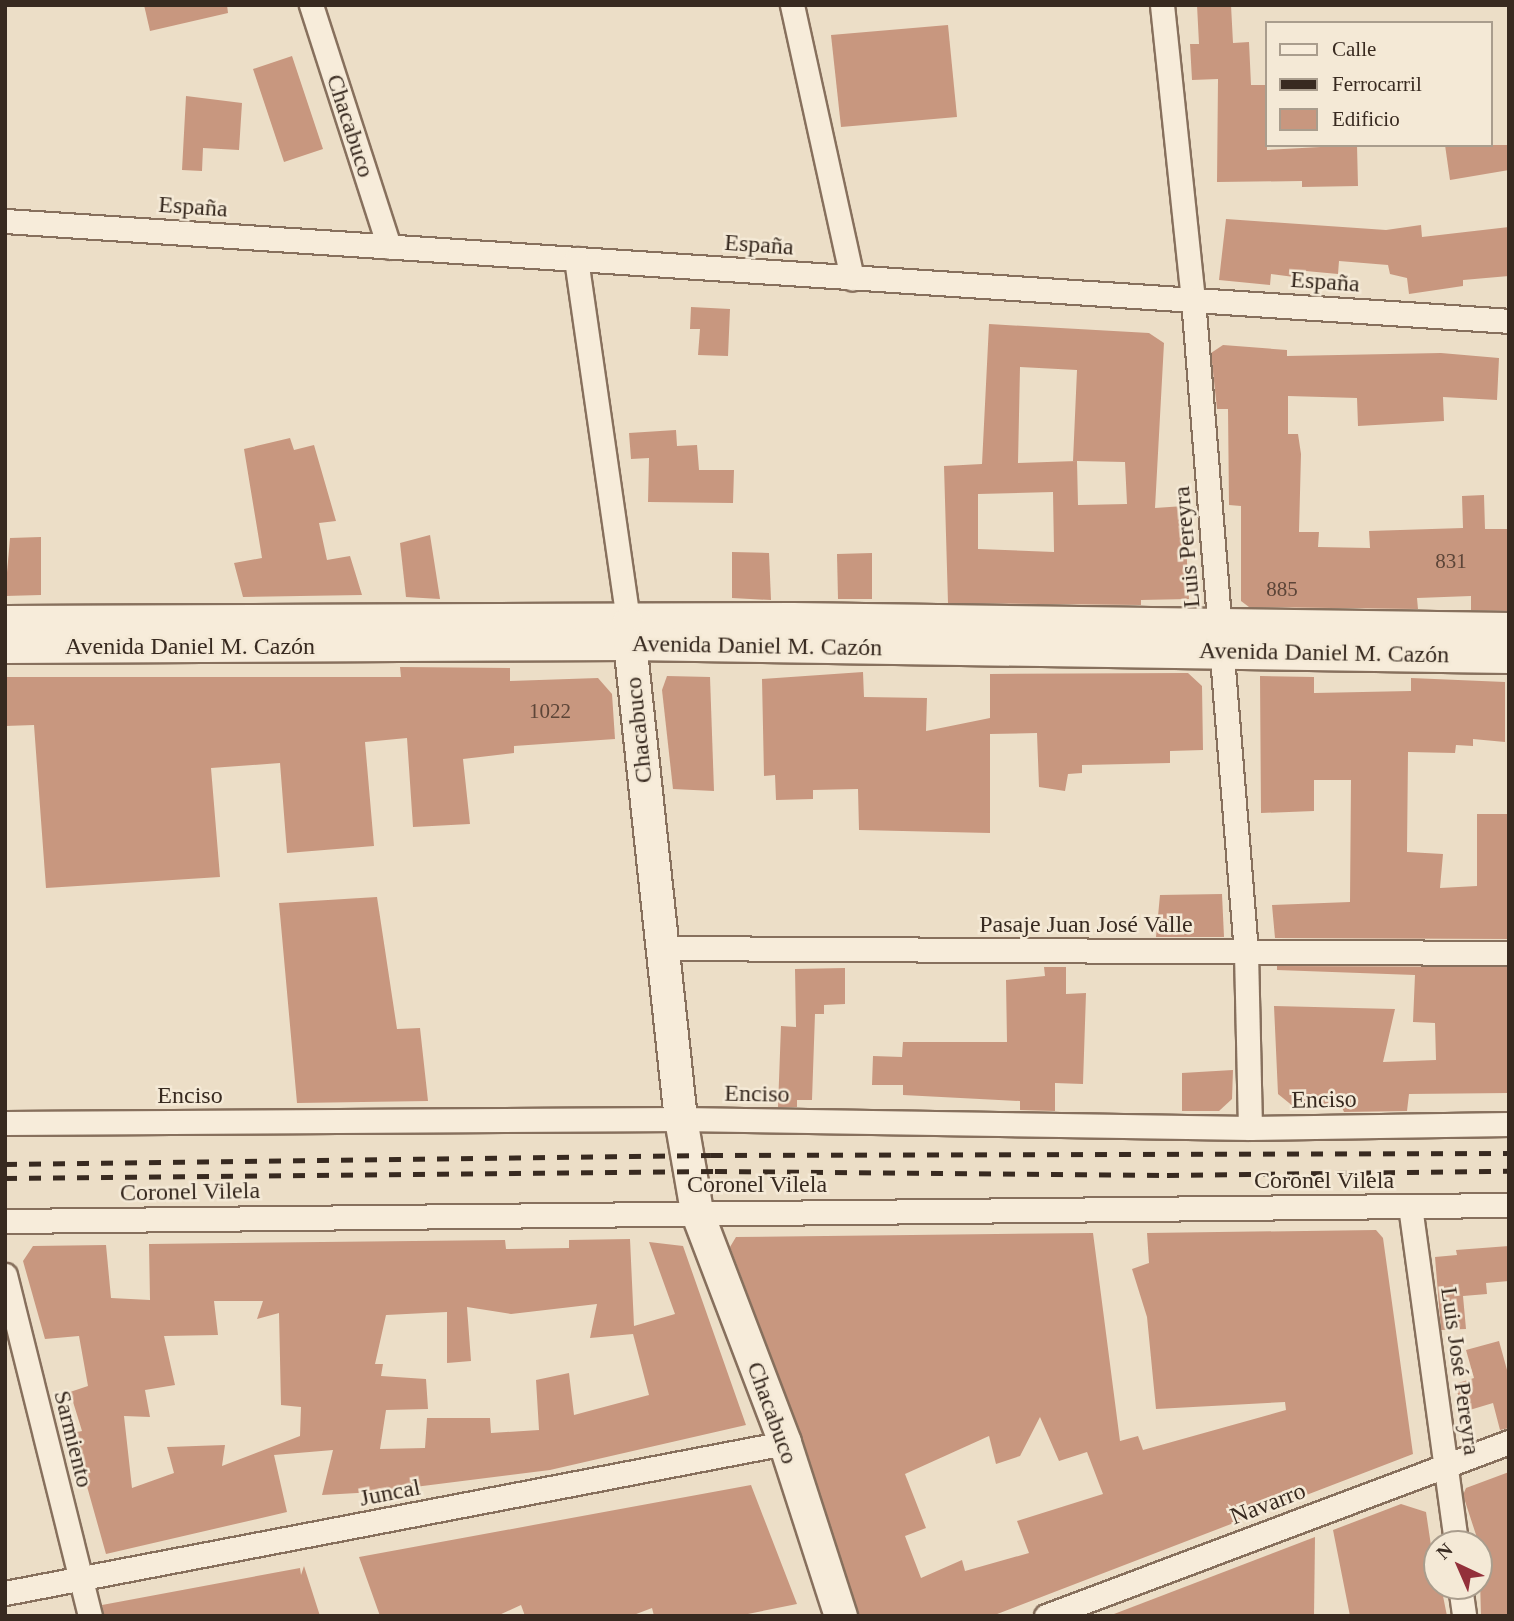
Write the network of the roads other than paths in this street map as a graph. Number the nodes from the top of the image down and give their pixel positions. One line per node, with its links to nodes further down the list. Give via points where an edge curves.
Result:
1 (311, 5): 5 (street, Chacabuco)
2 (792, 5): 7 (street)
3 (1162, 5): 8 (street, Luis Pereyra)
4 (5, 221): 5 (street, España)
5 (389, 247): 6 (street, España)
6 (576, 259): 7 (street, España); 12 (street, Chacabuco)
7 (852, 278): 8 (street, España)
8 (1193, 299): 9 (street, España); 13 (street, Luis Pereyra)
9 (1509, 321)
10 (5, 622): 12 (main road, Avenida Daniel M. Cazón)
11 (1509, 629): 13 (main road, Avenida Daniel M. Cazón)
12 (629, 632): 13 (main road, Avenida Daniel M. Cazón); 14 (main road, Avenida Daniel M. Cazón); 16 (main road, Chacabuco)
13 (1221, 637): 15 (main road, Avenida Daniel M. Cazón); 17 (street, Luis Pereyra)
14 (5, 647)
15 (1509, 657)
16 (663, 948): 17 (street, Pasaje Juan José Valle); 19 (main road, Chacabuco)
17 (1246, 952): 18 (street, Pasaje Juan José Valle); 22 (street, Luis Pereyra)
18 (1509, 953)
19 (681, 1119): 20 (street, Enciso); 22 (street, Enciso); 25 (main road, Chacabuco)
20 (5, 1123)
21 (1509, 1124): 22 (street, Enciso)
22 (1250, 1128)
23 (1509, 1205): 24 (street, Coronel Vilela)
24 (1410, 1206): 25 (street, Coronel Vilela); 30 (street, Luis José Pereyra)
25 (697, 1212): 26 (street, Coronel Vilela); 29 (main road, Chacabuco)
26 (5, 1221)
27 (5, 1275): 32 (street, Sarmiento)
28 (1509, 1442): 30 (street, Navarro)
29 (785, 1443): 32 (street, Juncal); 35 (main road, Chacabuco)
30 (1447, 1465): 31 (street, Luis José Pereyra); 36 (street, Navarro)
31 (1454, 1530)
32 (80, 1581): 33 (street, Juncal); 34 (street, Sarmiento)
33 (5, 1594)
34 (90, 1616)
35 (841, 1616)
36 (1046, 1616)

